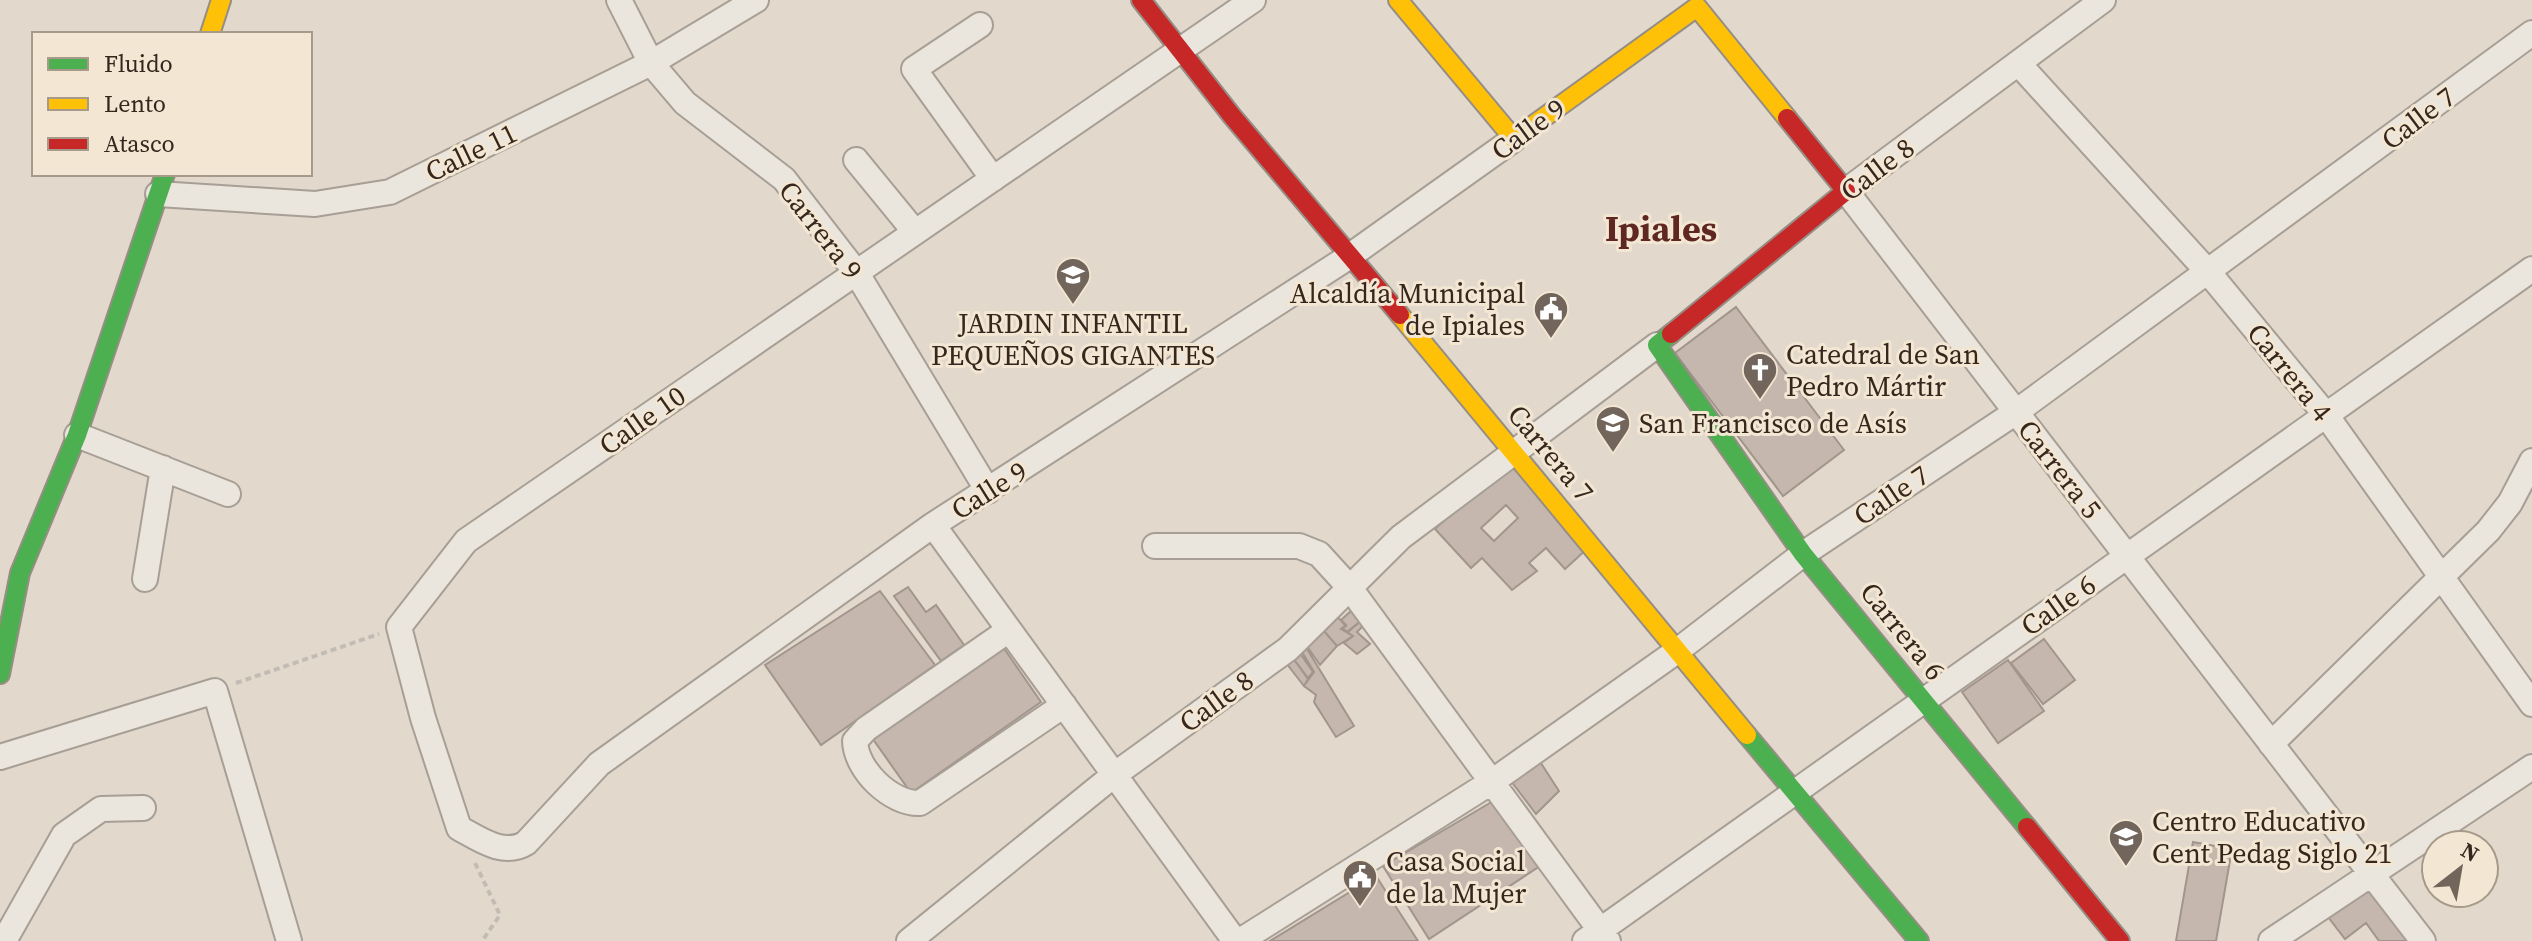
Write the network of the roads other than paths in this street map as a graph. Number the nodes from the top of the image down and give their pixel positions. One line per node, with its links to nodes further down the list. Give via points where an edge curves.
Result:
1 (221, 0): 10 (main road)
2 (619, 0): 13 (street, Carrera 9)
3 (755, 0): 13 (street, Calle 11)
4 (1141, 0): 12 (main road, Carrera 7)
5 (1253, 0): 12 (street, Calle 10)
6 (1398, 0): 15 (main road)
7 (2103, 0): 14 (street, Calle 8)
8 (1698, 2): 15 (main road, Calle 9); 19 (main road, Carrera 5)
9 (980, 25): 17 (street, via 914,69)
10 (211, 32)
11 (2532, 33): 24 (street, Calle 7)
12 (1180, 52): 17 (street, Calle 10); 21 (main road, Carrera 7)
13 (651, 63): 18 (street, Calle 11, via 390,192 315,204); 23 (street, Carrera 9, via 685,103 784,179)
14 (2018, 63): 19 (street, Calle 8); 24 (street, Carrera 4)
15 (1514, 139): 21 (street, Calle 9)
16 (856, 160): 20 (street)
17 (993, 179): 20 (street, Calle 10)
18 (162, 184): 28 (main road)
19 (1846, 191): 25 (main road, Calle 8); 26 (street, Carrera 5)
20 (915, 232): 23 (street, Calle 10)
21 (1347, 258): 29 (main road, Carrera 7); 32 (street, Calle 9)
22 (2532, 269): 27 (street, Calle 6)
23 (856, 272): 32 (street, Carrera 9); 55 (street, Calle 10, via 466,541 399,627)
24 (2209, 273): 26 (street, Calle 7); 27 (street, Carrera 4)
25 (1657, 345): 29 (street, Calle 8); 36 (main road, Carrera 6)
26 (2016, 412): 36 (street, Calle 7); 37 (street, Carrera 5)
27 (2326, 415): 37 (street, Calle 6); 39 (street, Carrera 4)
28 (77, 435): 31 (street); 38 (main road)
29 (1515, 451): 41 (street, Calle 8); 43 (main road, Carrera 7)
30 (2532, 461): 39 (street, via 2510,503)
31 (163, 468): 33 (street); 40 (street)
32 (988, 491): 34 (street, Calle 9)
33 (228, 494)
34 (933, 525): 42 (street); 55 (street, Calle 9, via 599,764 517,849 503,849)
35 (1155, 546): 41 (street, via 1299,546 1319,554)
36 (1803, 554): 43 (street, Calle 7); 45 (main road, Carrera 6)
37 (2127, 556): 45 (street, Calle 6); 48 (street, Carrera 5)
38 (10, 572): 44 (main road)
39 (2442, 576): 46 (street, Carrera 4); 48 (street)
40 (145, 579)
41 (1343, 581): 51 (street, Calle 8, via 1288,649); 52 (street)
42 (1009, 630): 47 (street); 47 (street, via 866,729 855,741 856,753 891,797 920,803)
43 (1677, 651): 52 (street, Calle 7); 53 (main road, Carrera 7)
44 (0, 674)
45 (1923, 701): 53 (street, Calle 6); 63 (main road, Carrera 6)
46 (2532, 704)
47 (1064, 705): 51 (street)
48 (2271, 744): 56 (street, Carrera 5)
49 (0, 757): 59 (street, via 215,691)
50 (2532, 767): 56 (street)
51 (1114, 775): 60 (street, Calle 8); 61 (street)
52 (1493, 781): 57 (street); 61 (street, Calle 7)
53 (1792, 794): 57 (street, Calle 6); 62 (main road, Carrera 7)
54 (143, 808): 58 (street, via 101,809 64,835)
55 (459, 828)
56 (2371, 874): 64 (street); 65 (street, Carrera 5)
57 (1598, 937)
58 (4, 941)
59 (289, 941)
60 (909, 941)
61 (1237, 941)
62 (1919, 941)
63 (2120, 941)
64 (2271, 941)
65 (2423, 941)

